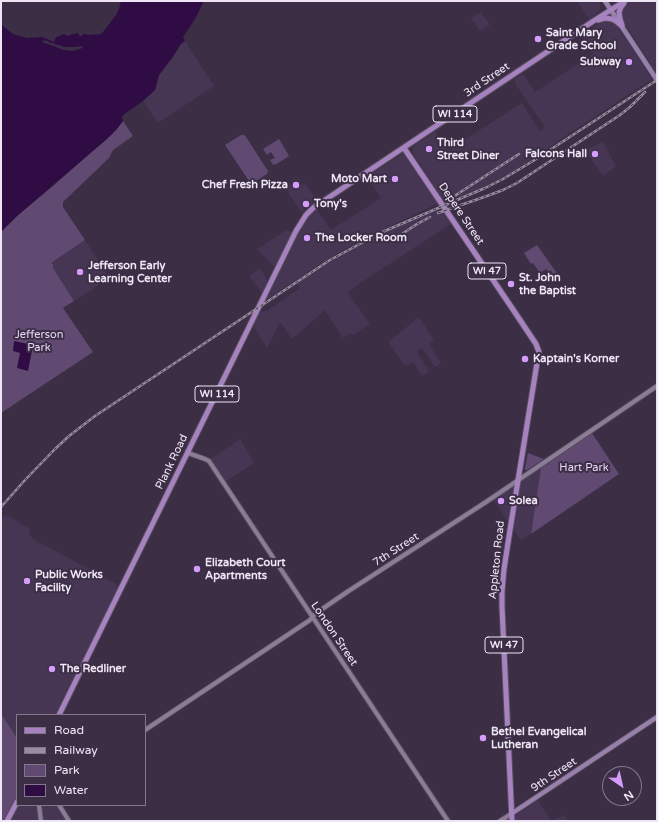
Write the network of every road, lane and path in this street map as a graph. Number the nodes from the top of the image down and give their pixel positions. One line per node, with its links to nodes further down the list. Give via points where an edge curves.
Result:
1 (605, 1): 3 (main road)
2 (626, 1): 3 (main road, 3rd Street / WI 114); 5 (main road, via 619,12)
3 (611, 10): 4 (main road, 3rd Street / WI 114); 5 (main road)
4 (591, 23): 5 (main road, via 607,18); 7 (main road, 3rd Street / WI 114)
5 (622, 26): 6 (main road)
6 (657, 80)
7 (404, 148): 8 (main road, 3rd Street / WI 114, via 313,208); 9 (main road, Depere Street / WI 47)
8 (303, 219): 11 (main road, Plank Road / WI 114)
9 (539, 352): 12 (main road, Appleton Road / WI 47)
10 (657, 386): 12 (street, 7th Street)
11 (188, 453): 13 (street, London Street, via 209,461); 14 (main road, Plank Road / WI 114)
12 (518, 479): 13 (street, 7th Street); 20 (main road, Appleton Road / WI 47, via 502,592)
13 (312, 617): 16 (street, 7th Street); 24 (street, London Street)
14 (59, 714)
15 (657, 717): 20 (main road, 9th Street)
16 (146, 729)
17 (16, 804): 21 (main road)
18 (39, 806): 22 (street)
19 (60, 806): 23 (street)
20 (511, 814): 25 (street, 9th Street); 26 (main road, Appleton Road / WI 47)
21 (7, 821)
22 (41, 821)
23 (69, 821)
24 (448, 821)
25 (500, 821)
26 (512, 821)

